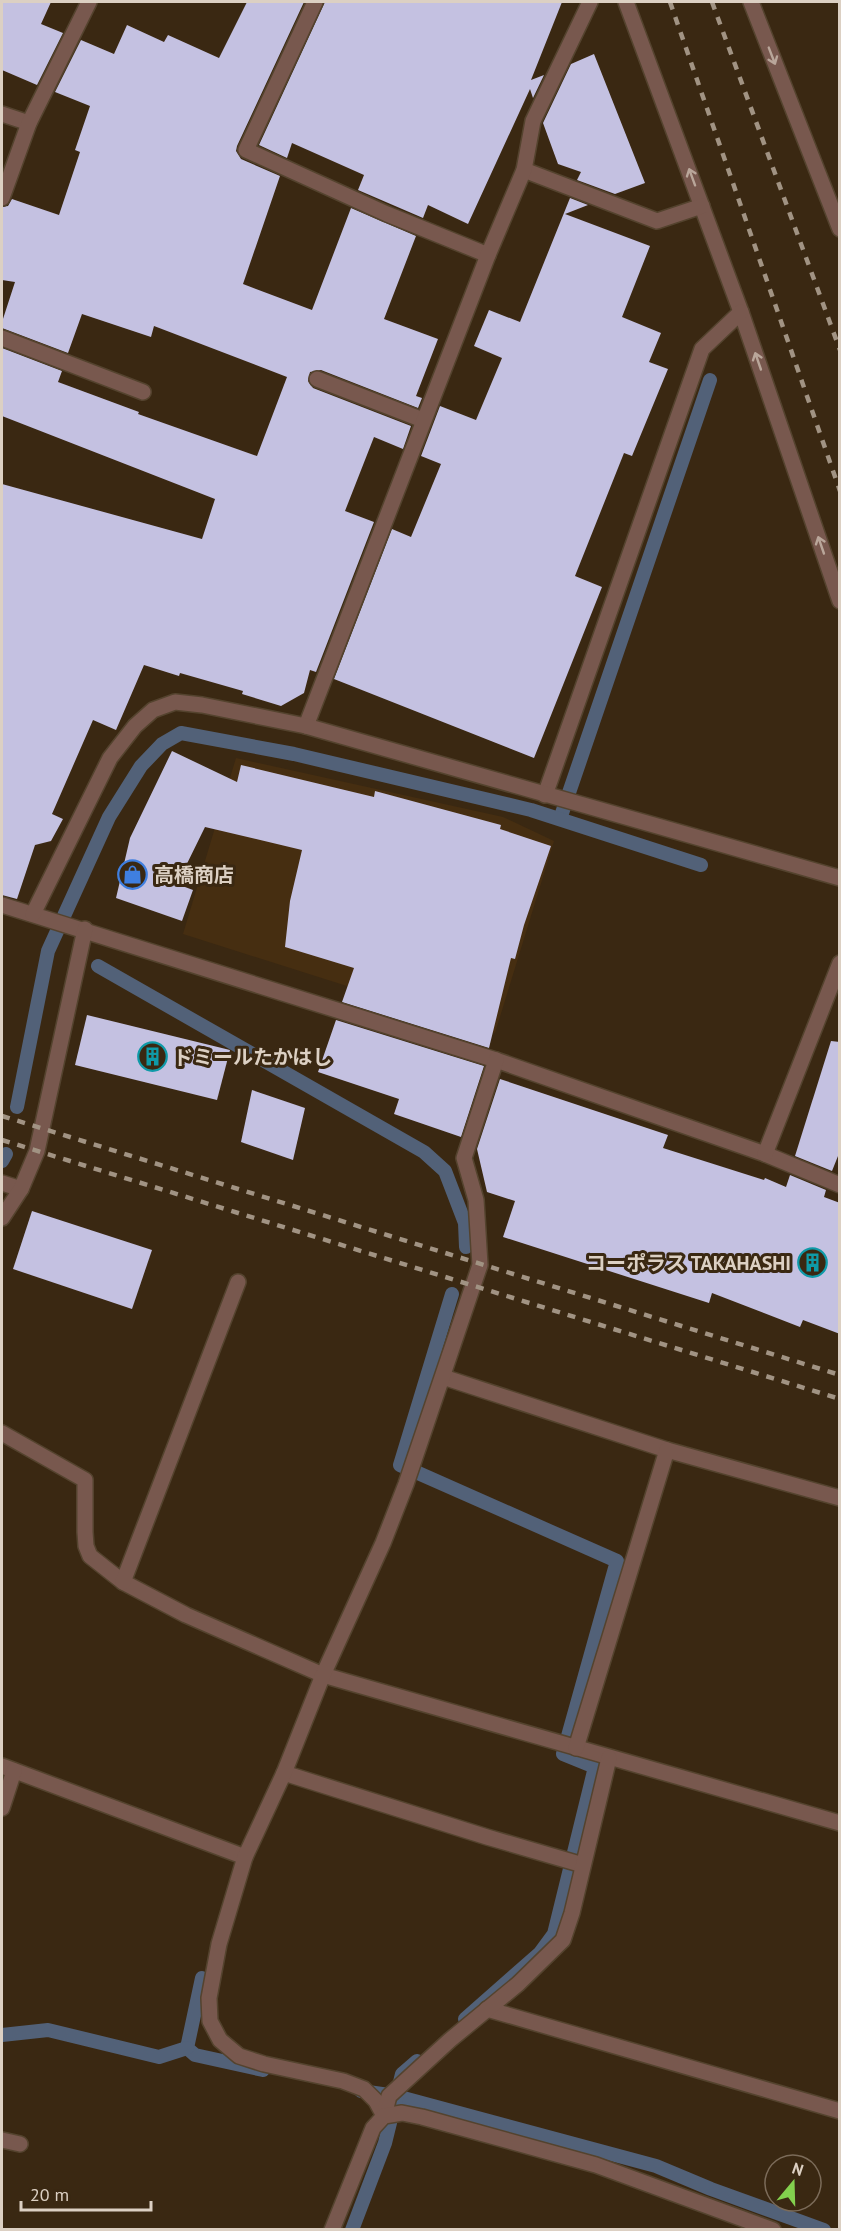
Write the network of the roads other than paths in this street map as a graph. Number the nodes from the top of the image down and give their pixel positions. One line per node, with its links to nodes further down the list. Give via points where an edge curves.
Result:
1 (89, 2): 7 (street)
2 (315, 2): 12 (street, via 246,150)
3 (590, 2): 8 (street, via 533,121)
4 (626, 2): 10 (street, one-way to 4)
5 (751, 2): 11 (street, one-way to 11)
6 (2, 114): 7 (street)
7 (29, 123): 9 (street)
8 (524, 170): 10 (street, via 657,221); 12 (street)
9 (2, 198)
10 (702, 206): 13 (street)
11 (840, 229)
12 (488, 255): 17 (street)
13 (741, 312): 18 (street, one-way to 13); 20 (street, via 702,349)
14 (2, 338): 16 (street)
15 (317, 379): 17 (street)
16 (143, 392)
17 (423, 420): 19 (street)
18 (840, 601)
19 (306, 726): 20 (street); 23 (street, via 175,702 153,710 110,758)
20 (550, 796): 21 (street)
21 (840, 878)
22 (2, 905): 23 (street)
23 (33, 914): 24 (street)
24 (80, 928): 26 (street); 30 (street, via 43,1129)
25 (840, 963): 27 (street)
26 (496, 1060): 27 (street); 33 (street, via 464,1158 476,1200 480,1264)
27 (765, 1154): 29 (street)
28 (2, 1183): 30 (street)
29 (840, 1185)
30 (21, 1189): 31 (street)
31 (2, 1218)
32 (238, 1282): 37 (street)
33 (443, 1377): 35 (street); 38 (street, via 406,1484)
34 (2, 1433): 37 (street, via 85,1480 86,1546 90,1556)
35 (667, 1450): 36 (street); 39 (street)
36 (840, 1497)
37 (123, 1582): 38 (street, via 186,1615)
38 (323, 1675): 39 (street); 42 (street)
39 (576, 1748): 40 (street)
40 (609, 1758): 44 (street); 46 (street)
41 (8, 1768): 43 (street); 45 (street)
42 (284, 1773): 45 (street); 46 (street)
43 (2, 1808)
44 (840, 1823)
45 (245, 1857): 49 (street, via 219,1944 209,1998 210,2021 220,2040 240,2056 364,2089)
46 (583, 1865): 47 (street, via 563,1940)
47 (487, 2009): 48 (street); 49 (street, via 389,2096)
48 (840, 2111)
49 (384, 2116): 52 (street, via 373,2128); 53 (street, via 402,2113 422,2117 596,2165)
50 (2, 2140): 51 (street)
51 (20, 2144)
52 (332, 2229)
53 (773, 2229)

